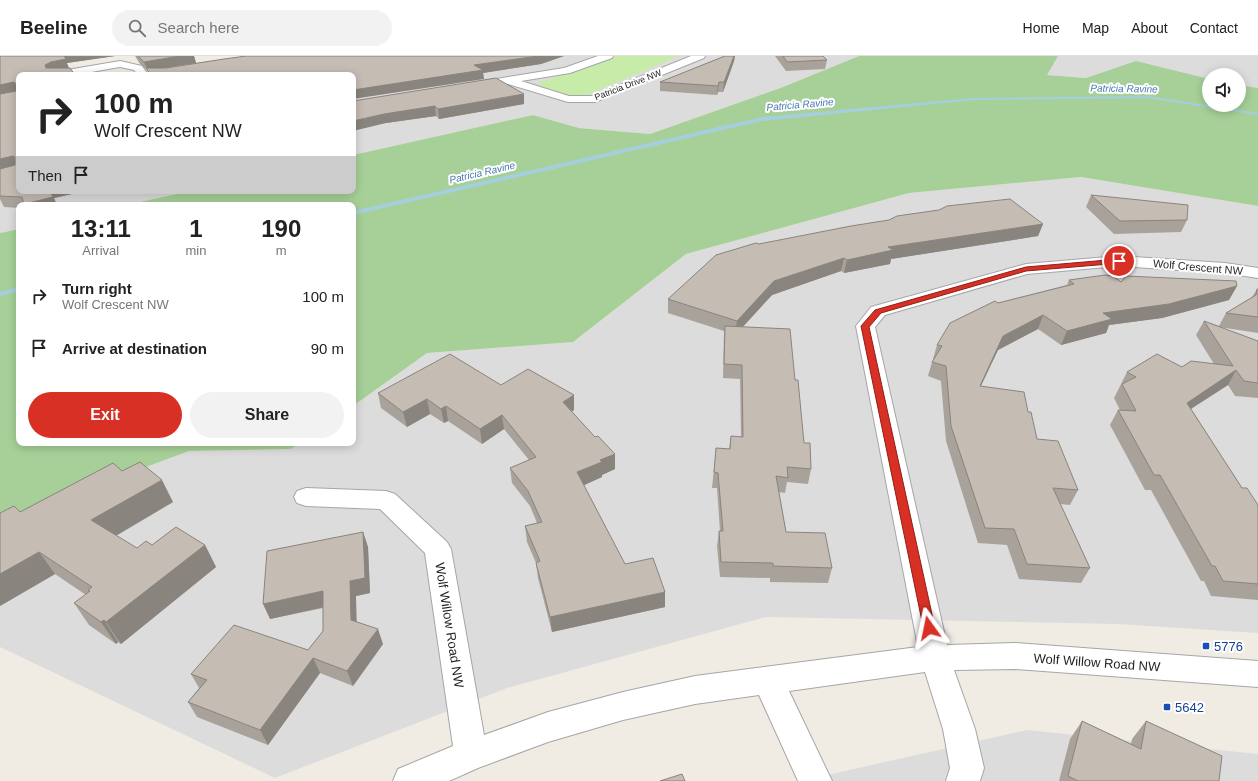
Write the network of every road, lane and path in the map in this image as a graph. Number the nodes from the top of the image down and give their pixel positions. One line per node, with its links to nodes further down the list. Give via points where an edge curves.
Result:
1 (608, 56): 5 (street, Patricia Drive NW, via 566,71)
2 (700, 56): 5 (street, Patricia Drive NW, via 595,99 568,99)
3 (73, 72): 4 (street, via 120,64 138,68)
4 (141, 72)
5 (508, 81): 6 (street, Patricia Drive NW)
6 (462, 88)
7 (1258, 273): 9 (street, Wolf Crescent NW, via 1225,268 1119,261 1026,269 878,311 865,326)
8 (306, 497): 12 (street, Wolf Willow Road NW, via 386,500 438,549)
9 (935, 658): 10 (street, Wolf Willow Road NW, via 1015,656); 11 (street, Wolf Willow Road NW); 15 (street, via 959,729 967,768)
10 (1258, 674)
11 (768, 680): 12 (street, Wolf Willow Road NW, via 695,690 623,706 548,727); 14 (street)
12 (471, 755): 13 (street, Wolf Willow Road NW)
13 (410, 781)
14 (815, 781)
15 (963, 781)

